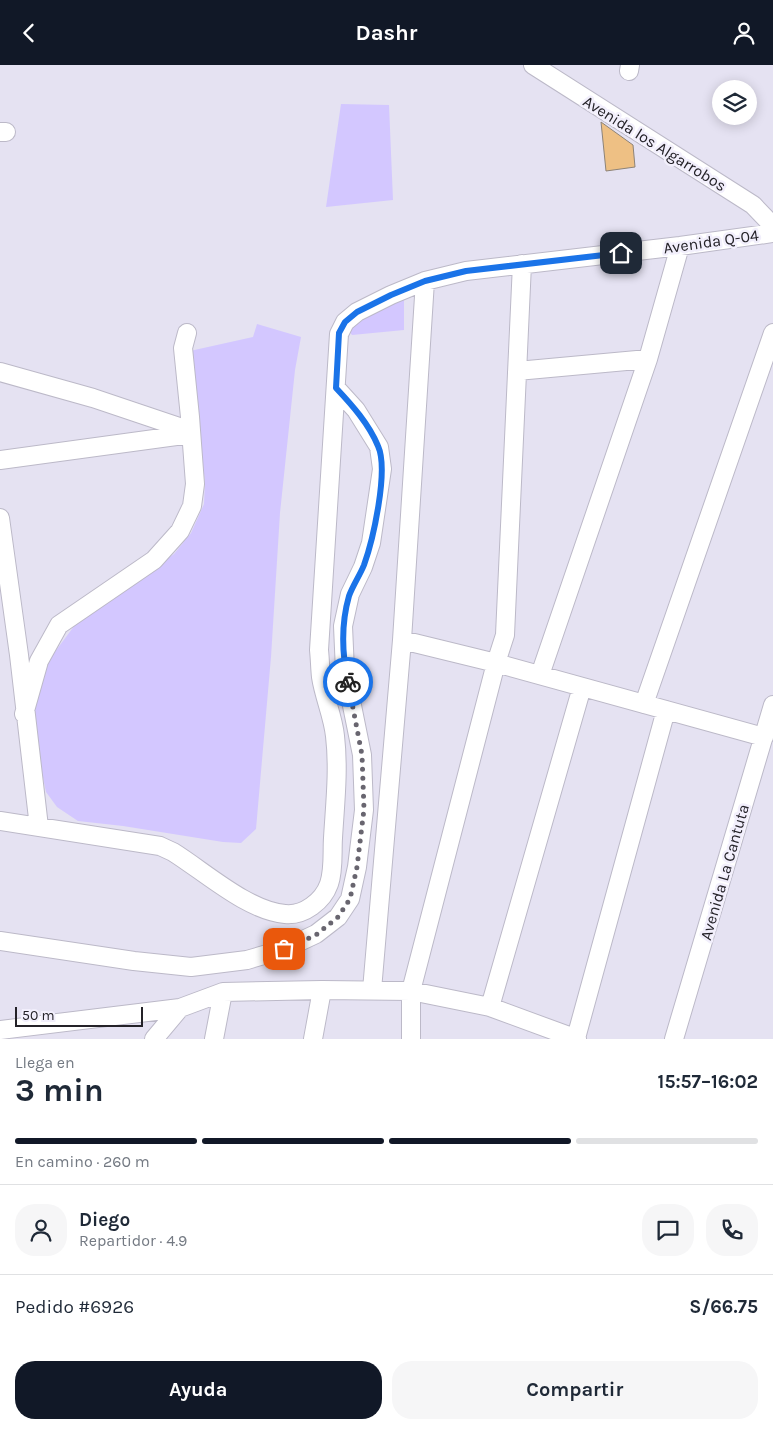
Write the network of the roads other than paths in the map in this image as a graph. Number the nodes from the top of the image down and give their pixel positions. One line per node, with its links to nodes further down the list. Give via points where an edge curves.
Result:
1 (532, 65): 2 (street, Avenida los Algarrobos, via 753,205)
2 (773, 226)
3 (773, 233): 4 (street, Avenida Q-04)
4 (680, 246): 5 (street, Avenida Q-04); 9 (street)
5 (522, 264): 6 (street, Avenida Q-04, via 466,271); 10 (street)
6 (425, 281): 12 (street, Avenida Q-04, via 357,312 345,322 339,333); 16 (street)
7 (186, 333): 13 (street, via 183,348)
8 (773, 333): 20 (street)
9 (648, 359): 10 (street); 18 (street)
10 (517, 371): 17 (street, via 505,635)
11 (0, 372): 13 (street, via 93,398)
12 (336, 388): 26 (street, via 319,650 321,677 335,734 337,771 331,874 325,893 296,914 271,912 256,906 160,846); 27 (street, via 356,410 379,447 382,469 372,543 350,595 343,626 346,671 362,755 364,809 350,899 338,917 316,935 284,949 247,960 191,967)
13 (191, 432): 14 (street); 23 (street, via 195,484 192,506 180,531 154,560 59,625 39,661)
14 (0, 460)
15 (0, 518): 23 (street)
16 (402, 640): 17 (street); 29 (street)
17 (496, 663): 18 (street); 31 (street)
18 (540, 675): 19 (street)
19 (582, 687): 20 (street); 32 (street)
20 (644, 704): 22 (street)
21 (773, 705): 24 (street, Avenida La Cantuta)
22 (666, 710): 24 (street); 39 (street)
23 (24, 714): 26 (street)
24 (764, 737): 40 (street, Avenida La Cantuta)
25 (0, 821): 26 (street)
26 (39, 827)
27 (0, 941)
28 (322, 990): 29 (street); 30 (street); 37 (street)
29 (372, 990): 31 (street)
30 (223, 991): 33 (street); 36 (street)
31 (411, 991): 32 (street); 38 (street)
32 (490, 1007): 39 (street)
33 (180, 1008): 34 (street); 35 (street)
34 (0, 1030)
35 (154, 1039)
36 (214, 1039)
37 (314, 1039)
38 (412, 1039)
39 (577, 1039)
40 (674, 1039)

